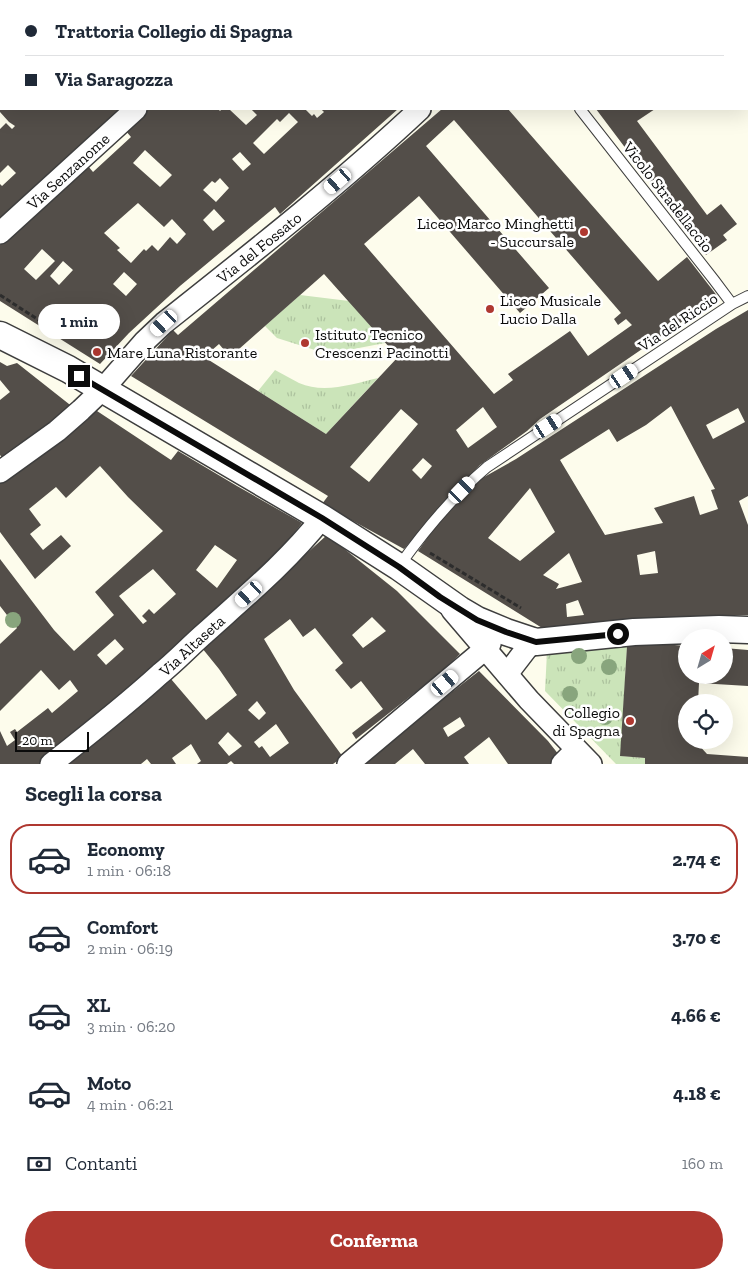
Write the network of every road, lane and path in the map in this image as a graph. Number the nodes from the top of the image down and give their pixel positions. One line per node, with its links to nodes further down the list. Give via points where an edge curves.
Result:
1 (135, 110): 4 (street, Via Senzanome)
2 (419, 110): 10 (street, Via del Fossato, via 296,218 164,323)
3 (581, 110): 7 (lane, Vicolo Stradellaccio)
4 (0, 233)
5 (0, 295): 9 (path)
6 (748, 296): 7 (lane, Via del Riccio)
7 (732, 304): 14 (lane, Via del Riccio, via 487,467 443,510)
8 (0, 335): 10 (street)
9 (73, 342)
10 (102, 389): 11 (street, Via del Fossato, via 57,431); 12 (street)
11 (0, 472)
12 (322, 518): 14 (street); 21 (street, Via Altaseta, via 276,570 161,674)
13 (429, 552): 15 (path)
14 (399, 567): 17 (street, via 460,610)
15 (521, 608)
16 (748, 630): 18 (street, via 634,632)
17 (488, 637): 18 (street, via 506,632); 19 (street); 22 (street)
18 (536, 642): 19 (street, via 527,648)
19 (507, 674): 20 (street)
20 (577, 759)
21 (52, 764)
22 (348, 764)

